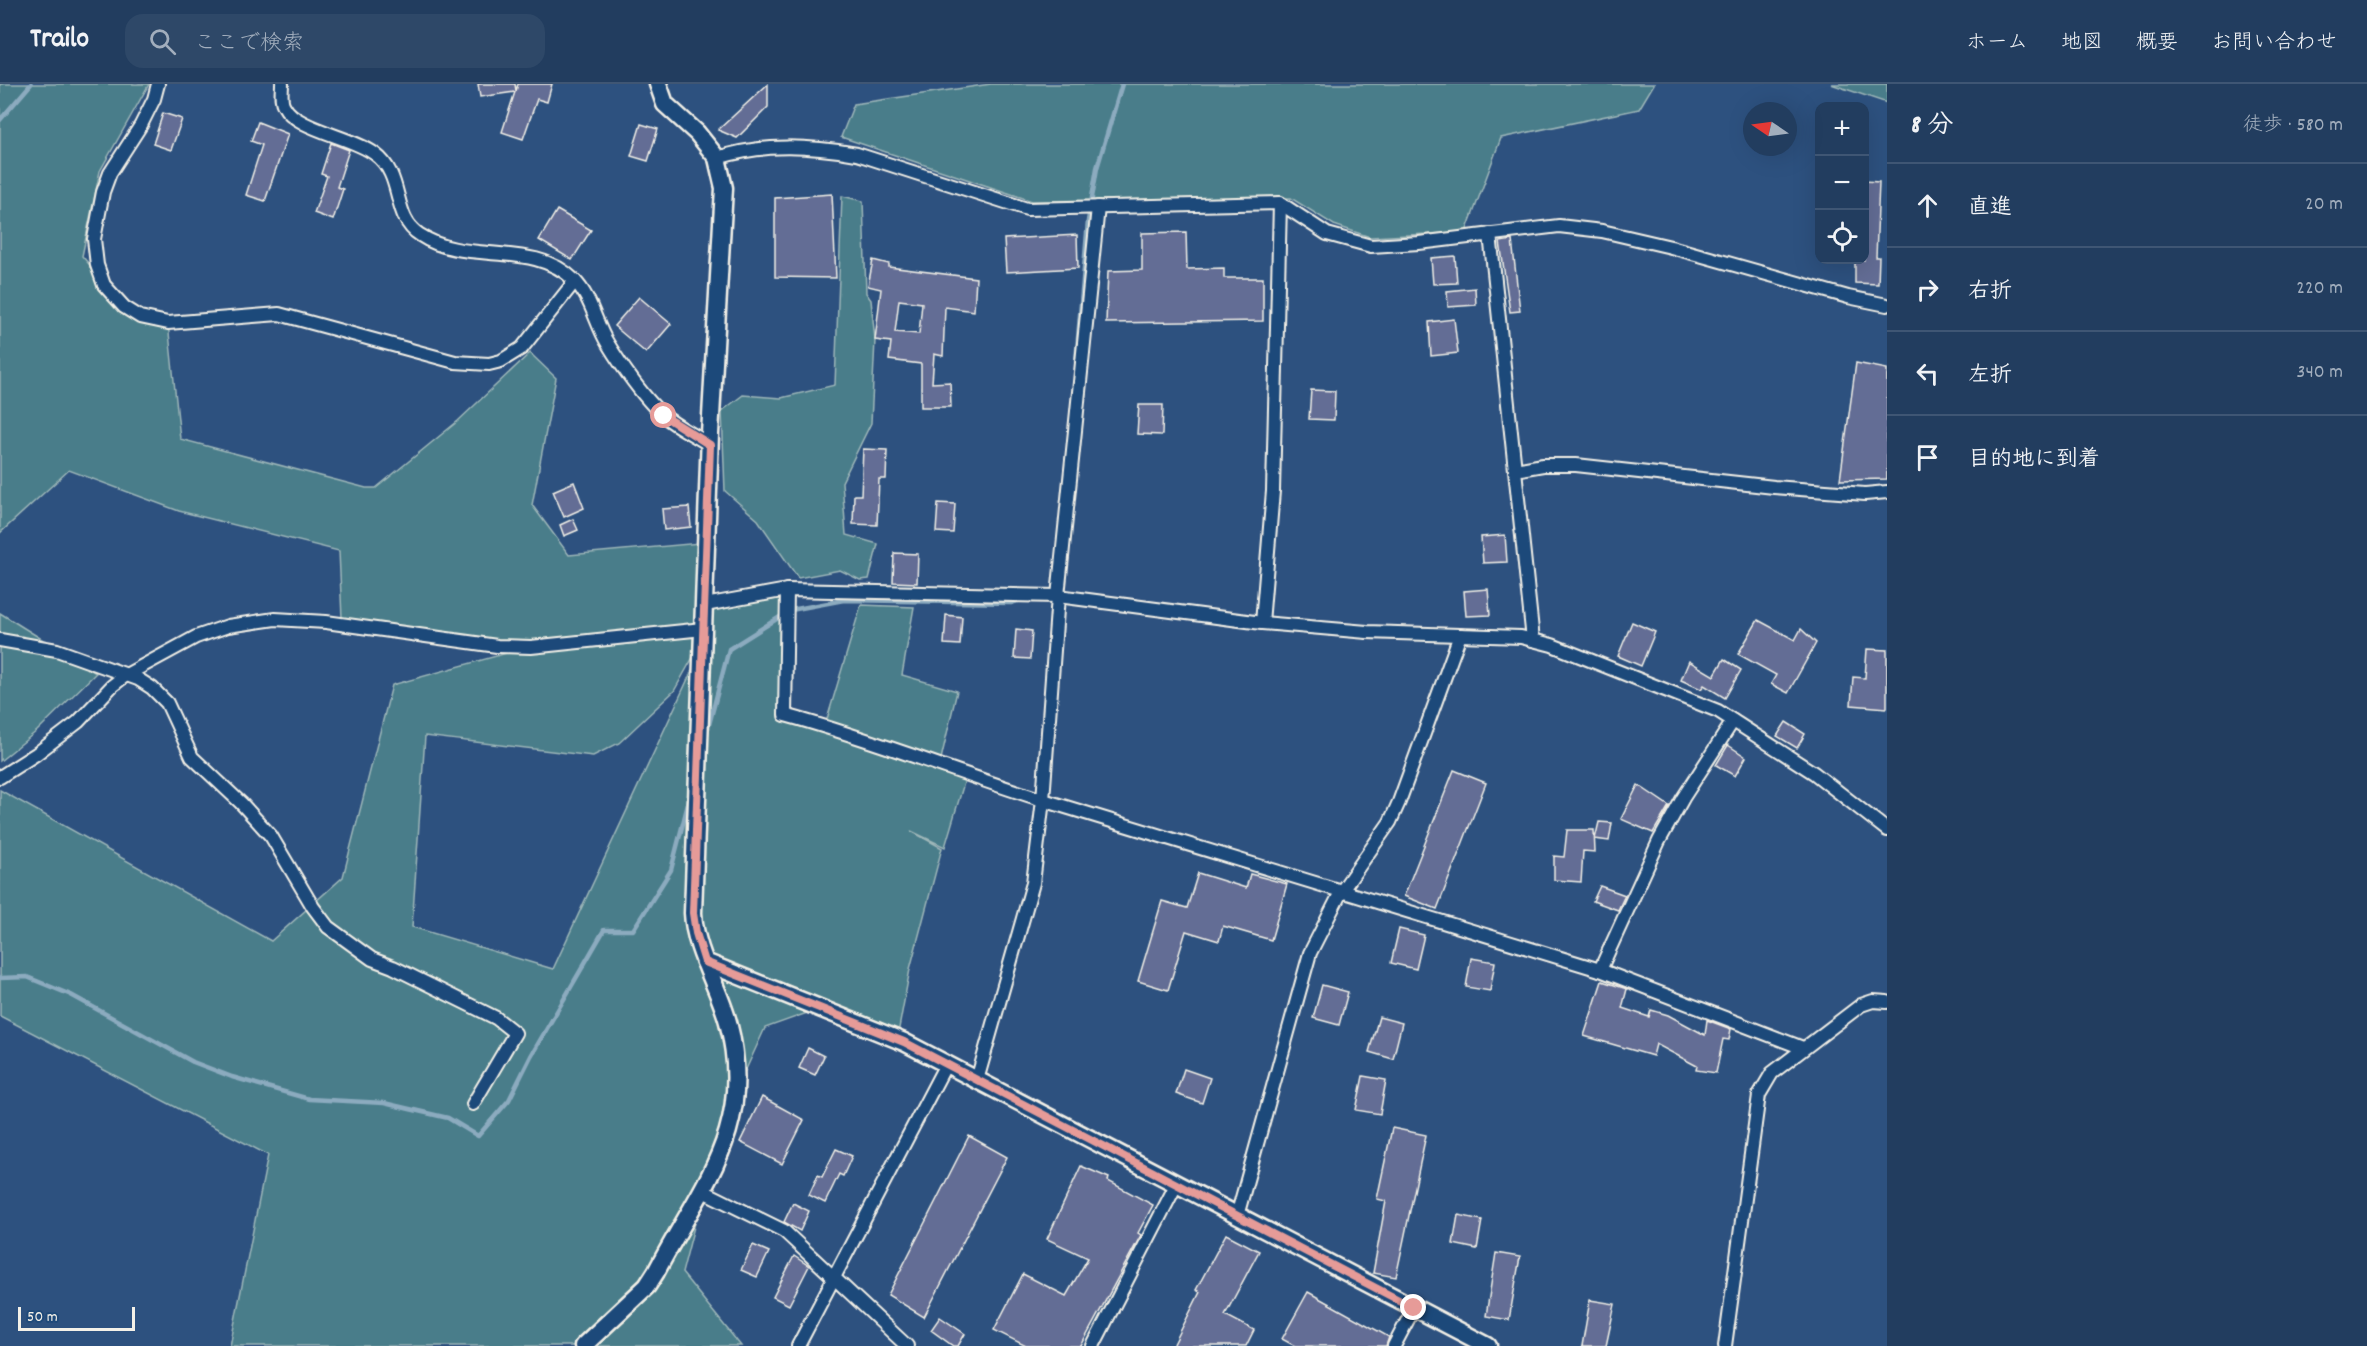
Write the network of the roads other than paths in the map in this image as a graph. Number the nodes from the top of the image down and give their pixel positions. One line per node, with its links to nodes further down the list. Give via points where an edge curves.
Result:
1 (158, 84): 8 (street, via 141,125 110,173 94,239 104,285 124,307 140,317 168,323 279,314 455,362 489,364 522,348)
2 (282, 84): 8 (street, via 284,107 292,117 363,145 378,156 394,179 399,204 418,235 454,248 542,260 560,267)
3 (658, 84): 4 (street, via 665,104)
4 (717, 158): 6 (street, via 767,147 830,149 857,154 1027,209); 10 (street, via 724,188)
5 (1280, 203): 6 (street); 7 (street, via 1327,234 1371,246); 16 (street, via 1273,491)
6 (1098, 207): 14 (street)
7 (1490, 234): 9 (street, via 1559,226 1602,231); 11 (street)
8 (575, 281): 10 (street, via 588,297 607,342 652,404)
9 (1887, 305)
10 (710, 445): 15 (street)
11 (1515, 470): 12 (street, via 1576,465 1774,487); 20 (street)
12 (1887, 492)
13 (786, 590): 14 (street); 15 (street); 24 (street, via 785,715)
14 (1058, 596): 16 (street); 24 (street)
15 (705, 605): 17 (street)
16 (1262, 623): 18 (street)
17 (703, 629): 21 (street, via 497,646 326,622 275,619 228,626 196,637); 27 (street, via 693,913)
18 (1460, 635): 20 (street); 26 (street, via 1400,802)
19 (0, 640): 21 (street, via 57,650)
20 (1533, 640): 22 (street, via 1707,707)
21 (126, 675): 23 (street, via 78,722); 33 (street, via 152,688 166,703 192,757 271,836 328,927 372,960 496,1018 515,1033)
22 (1733, 721): 25 (street, via 1814,773); 28 (street, via 1659,841)
23 (0, 777)
24 (1043, 800): 26 (street); 32 (street, via 1033,883)
25 (1887, 830)
26 (1341, 892): 28 (street); 36 (street, via 1310,953)
27 (705, 962): 31 (street, via 904,1042); 35 (street, via 727,1020 736,1083 726,1142)
28 (1599, 969): 30 (street)
29 (1887, 1002): 30 (street, via 1861,1005)
30 (1803, 1048): 45 (street, via 1772,1073 1759,1095)
31 (946, 1064): 32 (street); 37 (street)
32 (977, 1080): 34 (street)
33 (473, 1104)
34 (1176, 1185): 36 (street); 42 (street)
35 (701, 1190): 37 (street, via 783,1231); 39 (street, via 646,1286)
36 (1237, 1216): 38 (street)
37 (833, 1279): 40 (street); 41 (street)
38 (1414, 1308): 43 (street); 44 (street)
39 (583, 1346)
40 (798, 1346)
41 (907, 1346)
42 (1092, 1346)
43 (1394, 1346)
44 (1488, 1346)
45 (1725, 1346)

